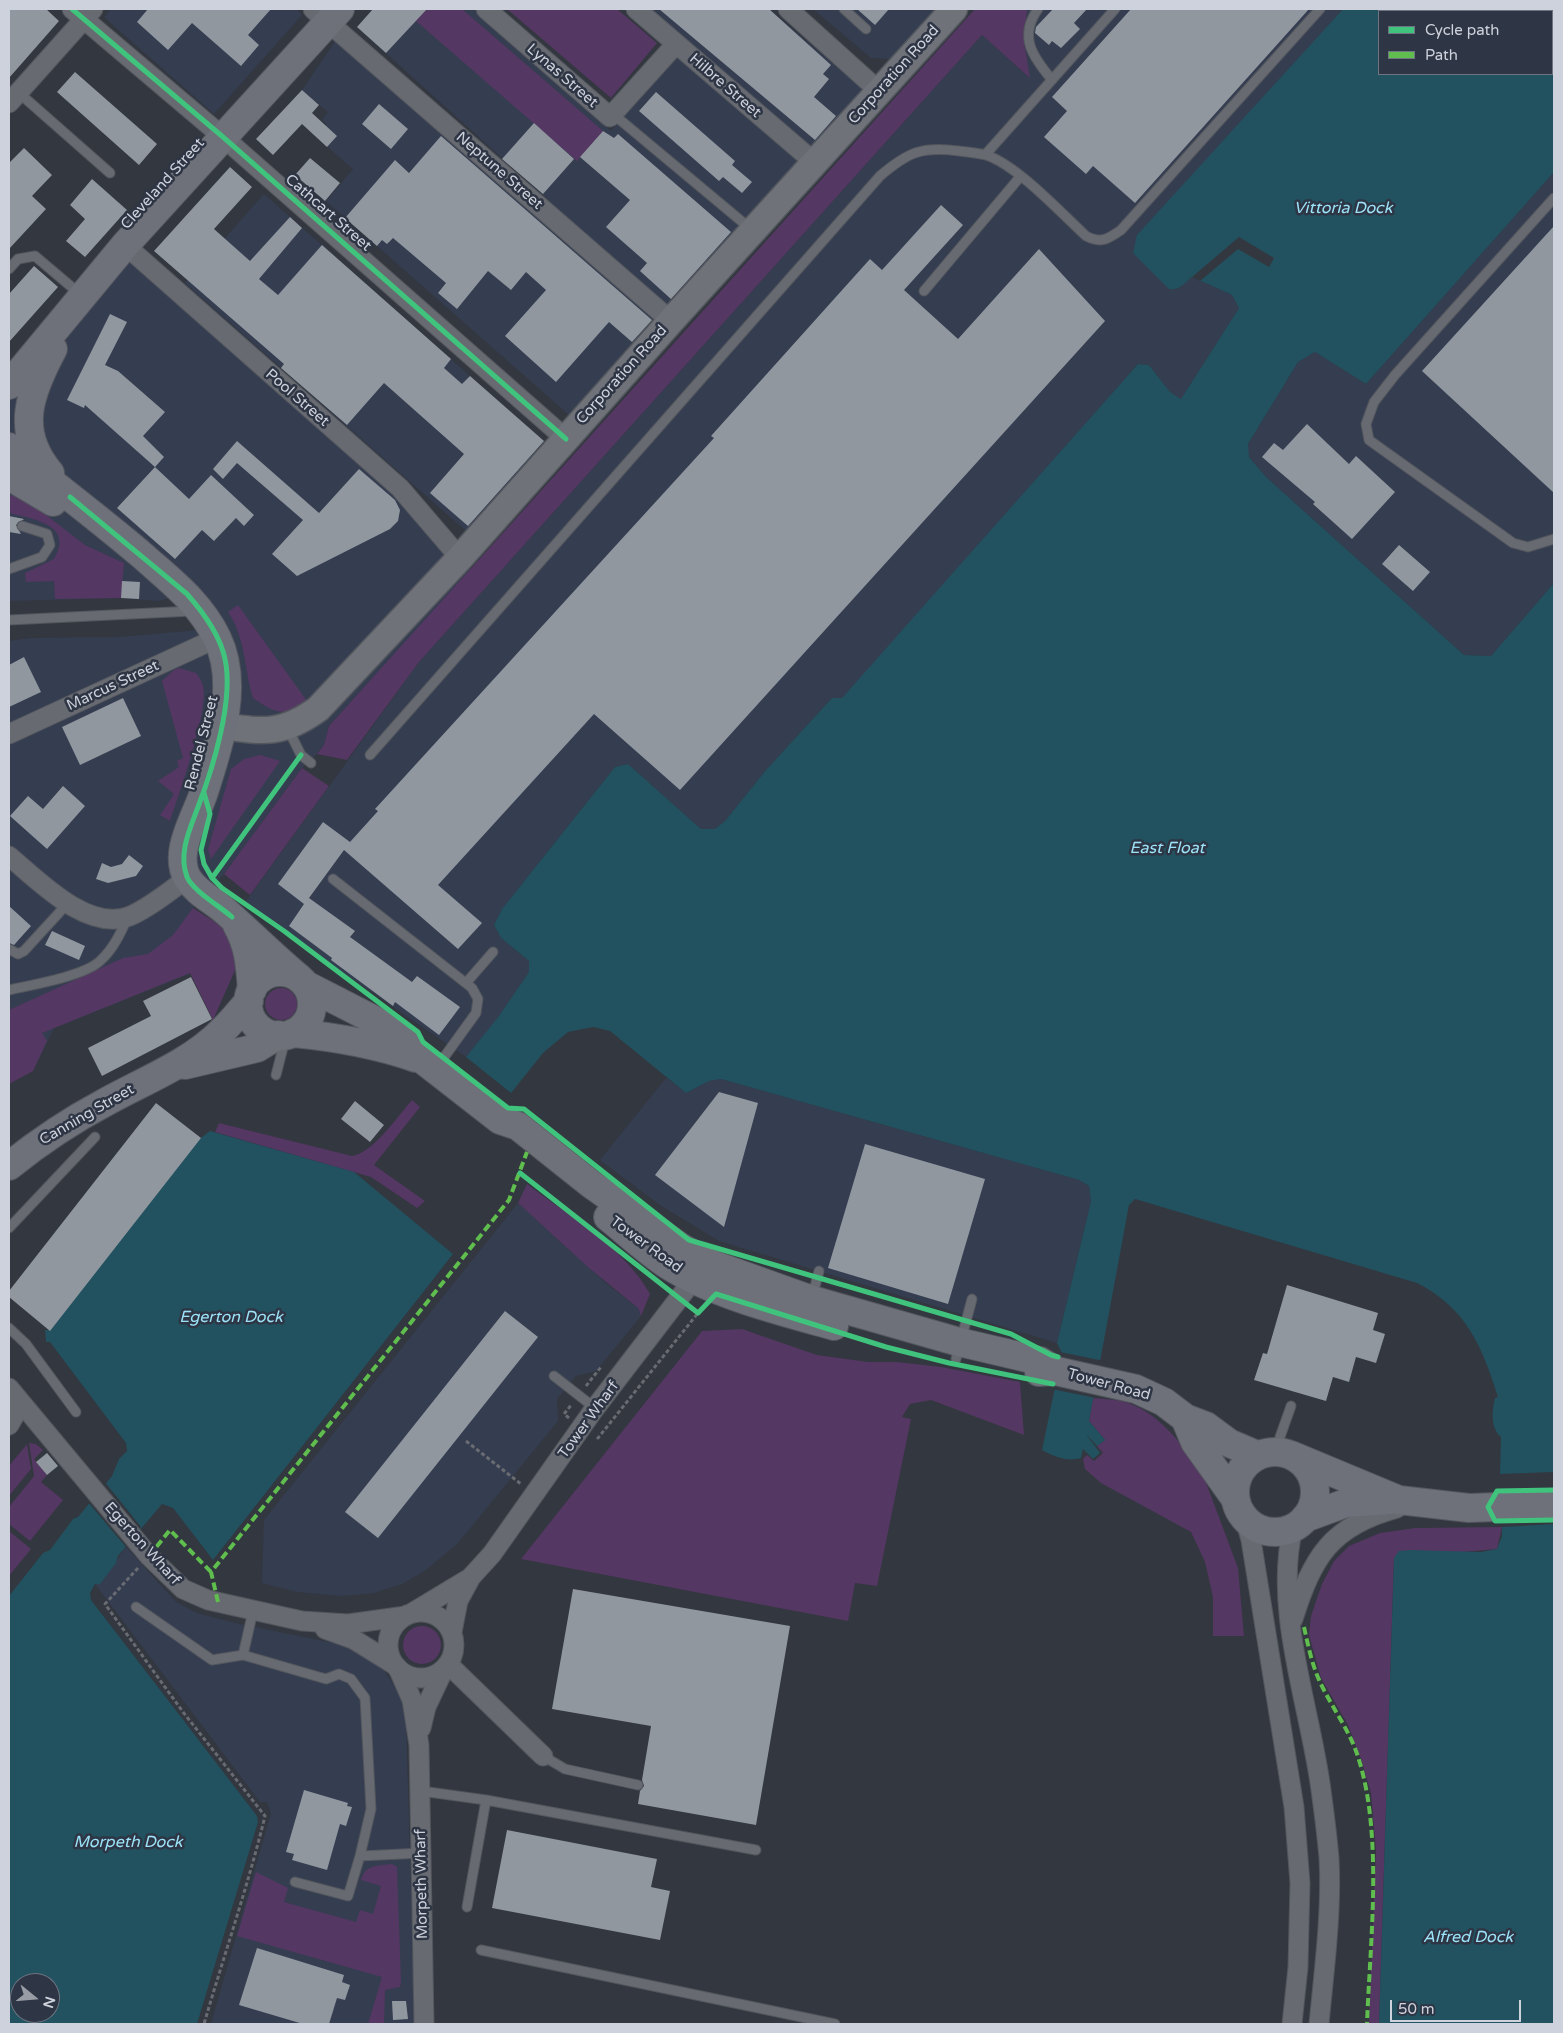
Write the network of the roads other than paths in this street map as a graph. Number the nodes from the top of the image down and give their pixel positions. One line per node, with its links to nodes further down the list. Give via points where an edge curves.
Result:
1 (486, 9): 16 (street, Lynas Street, via 610,117)
2 (636, 9): 12 (street, Hilbre Street)
3 (788, 9): 14 (street)
4 (844, 9): 11 (lane)
5 (954, 9): 14 (main road, Corporation Road)
6 (1038, 9): 13 (lane, via 1032,18 1028,37 1034,58)
7 (1115, 9): 13 (lane)
8 (1320, 9): 21 (lane, via 1108,240 1095,241 1086,236)
9 (83, 12): 15 (street); 17 (street, Cathcart Street)
10 (327, 13): 17 (main road, Cleveland Street); 28 (street, Neptune Street)
11 (866, 29)
12 (676, 44): 16 (street, Lynas Street); 19 (street, Hilbre Street)
13 (1052, 80): 18 (lane)
14 (879, 91): 19 (main road, Corporation Road)
15 (14, 97): 20 (lane)
16 (613, 114): 23 (lane)
17 (223, 137): 24 (main road, Cleveland Street); 30 (street, Cathcart Street)
18 (985, 155): 21 (lane); 45 (lane, via 937,148 919,150 899,160 880,176)
19 (814, 162): 23 (main road, Corporation Road)
20 (110, 173)
21 (1020, 177): 26 (lane)
22 (1554, 198): 35 (lane, via 1395,375 1374,402 1366,424 1369,440 1513,542 1528,547)
23 (753, 230): 28 (main road, Corporation Road)
24 (125, 245): 27 (main road, Cleveland Street); 37 (street, Pool Street, via 400,488)
25 (9, 269): 27 (lane, via 18,259 35,256)
26 (924, 290)
27 (78, 303): 29 (main road, Cleveland Street); 33 (main road, via 29,402 33,448)
28 (671, 321): 30 (main road, Corporation Road)
29 (9, 385)
30 (566, 439): 37 (main road, Corporation Road)
31 (9, 447): 33 (main road, Rendel Street)
32 (9, 476): 36 (main road)
33 (70, 496): 36 (main road, Rendel Street)
34 (22, 526): 38 (lane, via 47,534 50,545 42,557)
35 (1554, 539)
36 (144, 557): 39 (main road, Rendel Street, via 187,594)
37 (460, 558): 43 (main road, Corporation Road, via 318,709)
38 (9, 569)
39 (201, 611): 40 (lane); 41 (main road, Rendel Street)
40 (9, 620)
41 (217, 638): 42 (main road, Rendel Street, via 225,659 228,690); 44 (street, Marcus Street)
42 (222, 726): 43 (main road, Corporation Road, via 254,731); 48 (main road, Rendel Street, via 204,793 185,843 184,861)
43 (287, 727): 46 (lane, via 301,755)
44 (9, 734)
45 (370, 755)
46 (311, 763)
47 (9, 856): 50 (street)
48 (188, 878): 51 (street); 52 (main road)
49 (332, 879): 56 (lane)
50 (68, 903): 51 (street, via 86,914 108,920); 53 (lane, via 24,951 18,954)
51 (128, 916): 57 (lane, via 115,943 100,962 57,980)
52 (232, 917): 55 (main road); 58 (main road, via 248,947)
53 (9, 949)
54 (493, 952): 56 (lane)
55 (302, 981): 58 (main road, via 288,973 272,973 260,979); 59 (main road, via 312,1000 311,1011 306,1022); 60 (main road, Tower Road, via 386,1026)
56 (466, 983): 60 (lane, via 475,994 478,1007)
57 (9, 990)
58 (250, 995): 59 (main road, via 254,1021 262,1030); 61 (main road, Canning Street, via 221,1033)
59 (286, 1034): 60 (main road, Tower Road, via 332,1036 382,1046); 61 (main road, Canning Street, via 257,1048); 62 (lane)
60 (429, 1065): 67 (main road, Tower Road, via 500,1120 507,1137 667,1264)
61 (169, 1069): 64 (main road, Canning Street, via 103,1103 39,1142)
62 (276, 1075)
63 (95, 1137): 65 (lane)
64 (9, 1166)
65 (9, 1228)
66 (819, 1271): 69 (lane)
67 (694, 1280): 69 (main road, Tower Road, via 717,1290); 76 (street, Tower Wharf)
68 (972, 1299): 71 (lane)
69 (809, 1309): 71 (main road, Tower Road)
70 (9, 1328): 77 (lane, via 26,1344)
71 (958, 1350): 78 (main road, Tower Road, via 1034,1373 1056,1370 1151,1395)
72 (554, 1376): 76 (lane)
73 (9, 1388): 74 (street, Egerton Wharf)
74 (22, 1404): 79 (street); 87 (street, Egerton Wharf, via 149,1556 183,1588 208,1600)
75 (1291, 1406): 80 (lane)
76 (596, 1408): 85 (street, Tower Wharf, via 536,1495)
77 (76, 1412)
78 (1185, 1418): 80 (main road, Tower Road, via 1206,1426 1229,1443); 83 (main road, via 1195,1442)
79 (9, 1425)
80 (1276, 1454): 81 (main road); 83 (main road, via 1244,1466 1239,1473 1234,1490); 84 (main road, via 1306,1466 1314,1484 1314,1501)
81 (1407, 1501): 82 (main road, via 1469,1508); 84 (main road, via 1346,1503); 90 (street, via 1347,1528 1332,1540 1320,1555 1299,1599)
82 (1554, 1506)
83 (1240, 1509): 84 (main road, via 1252,1525 1268,1531 1276,1532); 108 (street, via 1251,1540 1294,1807 1300,1884 1298,1967)
84 (1299, 1523): 90 (street, via 1288,1553 1287,1596)
85 (471, 1577): 88 (street, Tower Wharf); 91 (street, Tower Wharf, via 458,1601)
86 (136, 1607): 92 (lane, via 212,1660)
87 (253, 1611): 89 (street, Egerton Wharf); 92 (lane)
88 (408, 1614): 89 (street, Egerton Wharf, via 348,1624); 91 (street, via 425,1612 437,1615); 93 (street, via 392,1630 388,1642 389,1654)
89 (302, 1621): 93 (street, Egerton Wharf, via 353,1639)
90 (1291, 1625): 109 (street, via 1321,1787 1329,1858)
91 (452, 1632): 94 (street, via 454,1646)
92 (243, 1655): 102 (lane, via 326,1679 339,1674 351,1680 365,1698 371,1809)
93 (396, 1666): 94 (street, via 413,1677 421,1678 435,1675); 95 (street, Morpeth Wharf, via 412,1700)
94 (446, 1666): 95 (street, Morpeth Wharf, via 426,1707); 96 (street)
95 (419, 1744): 98 (street, Morpeth Wharf)
96 (542, 1756): 97 (lane, via 565,1769)
97 (638, 1785)
98 (421, 1791): 99 (lane); 101 (street, Morpeth Wharf)
99 (486, 1800): 100 (lane); 104 (lane)
100 (756, 1850)
101 (422, 1853): 102 (lane); 106 (street, Morpeth Wharf)
102 (360, 1856): 103 (lane, via 348,1896)
103 (295, 1882)
104 (467, 1907)
105 (481, 1950): 107 (lane)
106 (424, 2024)
107 (835, 2024)
108 (1292, 2024)
109 (1320, 2024)

